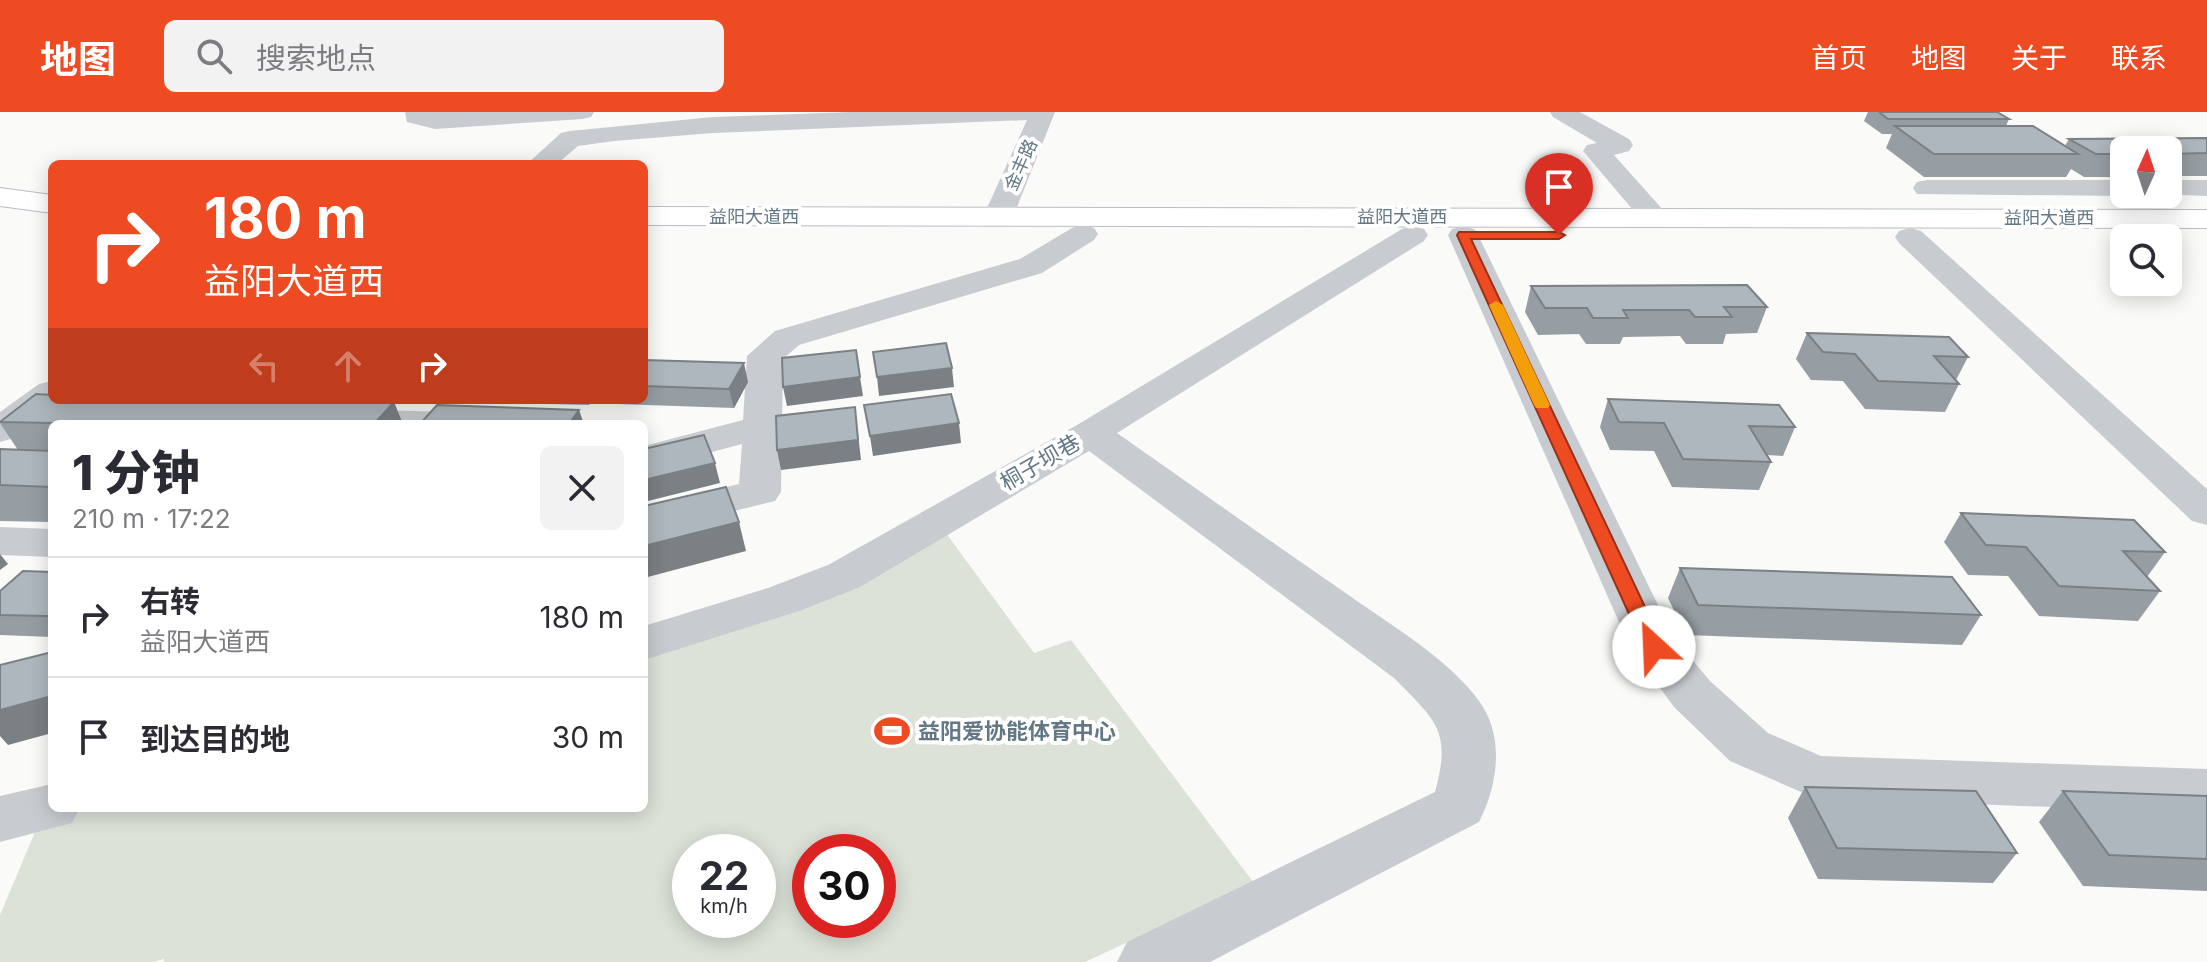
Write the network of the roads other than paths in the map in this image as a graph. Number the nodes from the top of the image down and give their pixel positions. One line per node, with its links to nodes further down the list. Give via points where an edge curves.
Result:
1 (417, 112): 2 (street, via 416,117 435,121)
2 (582, 112)
3 (686, 112): 4 (street)
4 (732, 112)
5 (1043, 112): 7 (street, via 614,133 570,139); 18 (street, 金丰路)
6 (1562, 112): 19 (street, via 1620,145 1596,151)
7 (546, 160)
8 (0, 174): 9 (main road)
9 (48, 180)
10 (1927, 188): 11 (street)
11 (1966, 188): 12 (street); 20 (street)
12 (2110, 188)
13 (2182, 188): 14 (street)
14 (2207, 188)
15 (0, 197): 16 (main road)
16 (48, 203)
17 (648, 216): 18 (main road, 益阳大道西)
18 (998, 217): 19 (main road, 益阳大道西)
19 (1654, 217): 20 (main road, 益阳大道西)
20 (2005, 218): 21 (main road, 益阳大道西)
21 (2207, 219)
22 (648, 234): 23 (main road, 益阳大道西)
23 (1083, 234): 24 (main road, 益阳大道西); 32 (street, via 1031,266 787,338 751,368)
24 (1413, 235): 25 (main road, 益阳大道西); 33 (street, 桐子坝巷)
25 (1463, 235): 26 (main road, 益阳大道西); 40 (street, via 1654,647 1692,694 1749,747 1815,777)
26 (1910, 237): 27 (main road, 益阳大道西); 35 (street)
27 (2110, 238)
28 (2182, 238): 29 (main road)
29 (2207, 239)
30 (457, 404): 31 (street)
31 (443, 420)
32 (762, 427): 34 (street); 36 (street, via 760,492)
33 (1091, 433): 39 (street, 桐子坝巷, via 844,576); 43 (street, via 1412,665 1460,713 1471,758 1459,806)
34 (648, 457)
35 (2207, 512)
36 (648, 519)
37 (0, 541): 38 (street)
38 (48, 543)
39 (648, 642)
40 (2207, 791)
41 (48, 808): 42 (street)
42 (0, 819)
43 (1149, 962)

